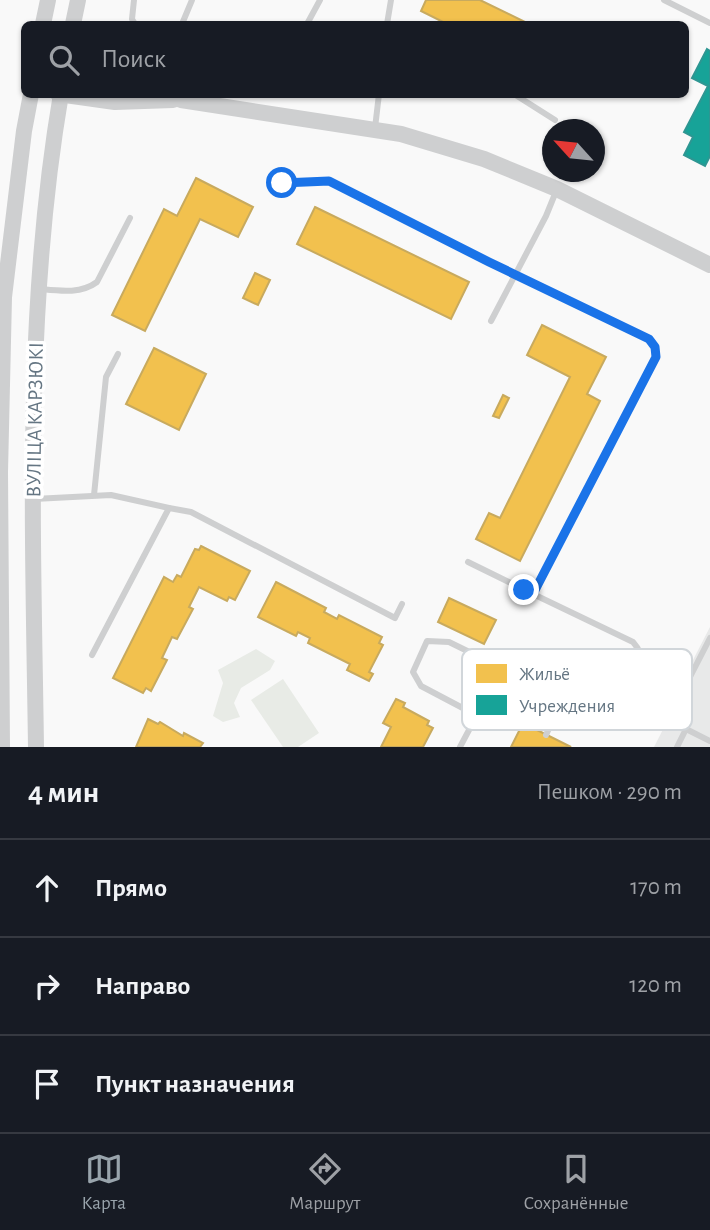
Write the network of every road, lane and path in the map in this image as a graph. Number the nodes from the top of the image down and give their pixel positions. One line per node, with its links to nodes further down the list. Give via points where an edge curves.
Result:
1 (48, 0): 8 (street)
2 (78, 0): 9 (street)
3 (134, 0): 10 (lane)
4 (192, 0): 11 (lane)
5 (320, 0): 12 (lane)
6 (391, 0): 13 (lane)
7 (664, 0): 14 (lane)
8 (44, 21)
9 (74, 21)
10 (133, 21)
11 (183, 21)
12 (309, 21)
13 (388, 21)
14 (710, 23)
15 (30, 98): 50 (street, ВУЛІЦА КАРЗЮКІ, via 4,297)
16 (60, 98): 29 (street, ВУЛІЦА КАРЗЮКІ)
17 (84, 98): 21 (street)
18 (175, 98): 21 (street)
19 (378, 98): 23 (lane)
20 (520, 98): 22 (lane)
21 (181, 100): 23 (street)
22 (553, 119)
23 (374, 130): 25 (street, via 484,159)
24 (282, 183): 28 (lane, via 329,181)
25 (557, 189): 27 (street); 28 (lane)
26 (130, 218): 29 (lane, via 97,282 88,289)
27 (710, 265)
28 (515, 274): 30 (lane); 36 (lane, via 649,339 656,357)
29 (38, 289): 33 (street, ВУЛІЦА КАРЗЮКІ)
30 (491, 321)
31 (118, 354): 32 (lane, via 106,377)
32 (94, 495): 33 (lane); 34 (lane)
33 (32, 499): 51 (street, ВУЛІЦА КАРЗЮКІ)
34 (169, 508): 37 (lane, via 191,512 395,618); 41 (lane)
35 (468, 562): 36 (lane)
36 (533, 594): 40 (lane, via 634,642)
37 (402, 604)
38 (710, 638): 42 (lane)
39 (463, 649): 43 (lane, via 449,642 427,641 414,672 421,686)
40 (640, 649)
41 (92, 655)
42 (692, 673)
43 (462, 708)
44 (468, 730): 52 (lane)
45 (548, 730): 48 (lane)
46 (686, 730): 53 (lane)
47 (689, 730): 49 (lane)
48 (546, 735)
49 (710, 741)
50 (2, 747)
51 (36, 747)
52 (460, 747)
53 (677, 747)

